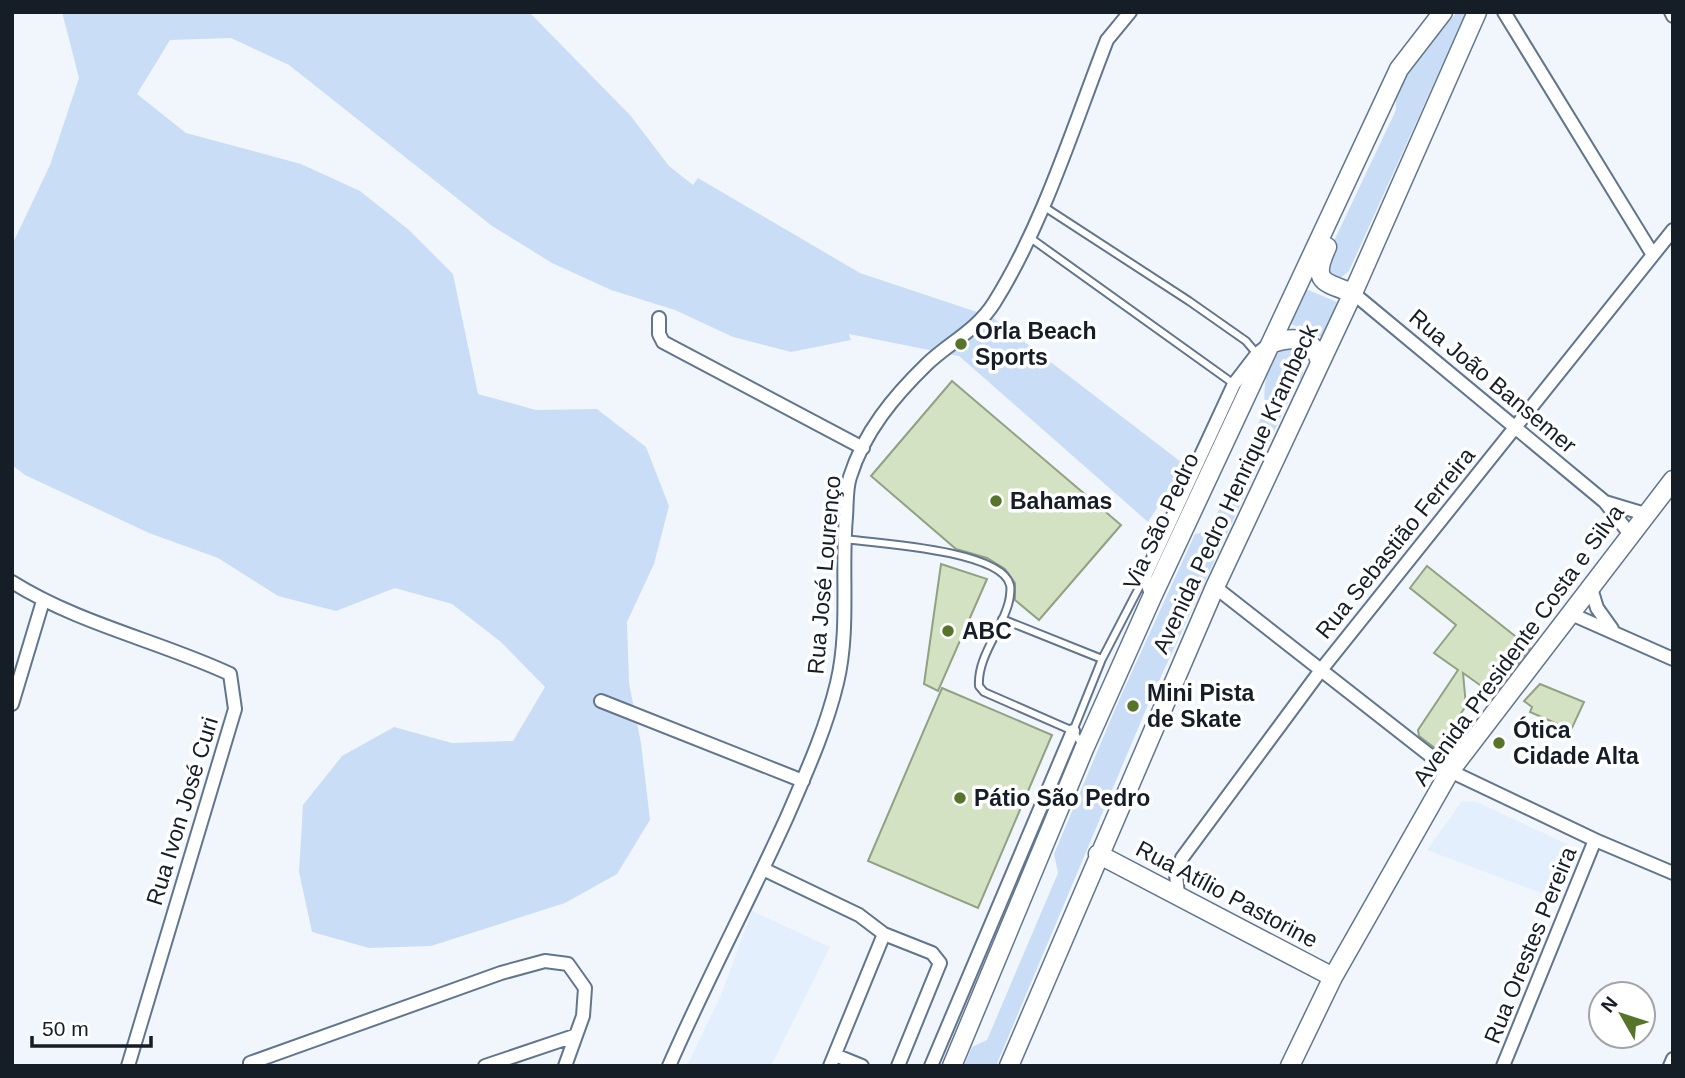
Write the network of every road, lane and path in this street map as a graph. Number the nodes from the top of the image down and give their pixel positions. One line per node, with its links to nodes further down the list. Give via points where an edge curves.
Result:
1 (1130, 12): 6 (street, Rua José Lourenço, via 1107,40)
2 (1477, 12): 10 (main road, Avenida Pedro Henrique Krambeck)
3 (1504, 12): 9 (street)
4 (1436, 14): 5 (main road, Via São Pedro, via 1399,69)
5 (1386, 99): 10 (main road, via 1386,116 1319,264 1323,281); 12 (main road, Via São Pedro)
6 (1042, 205): 8 (street, Rua José Lourenço); 13 (lane, via 1189,301 1246,341)
7 (1673, 230): 9 (street, Rua Sebastião Ferreira)
8 (1029, 237): 15 (lane); 17 (street, Rua José Lourenço, via 993,305 966,335 928,363 874,423)
9 (1653, 255): 16 (street, Rua Sebastião Ferreira)
10 (1353, 293): 14 (main road, Avenida Pedro Henrique Krambeck); 16 (street, Rua João Bansemer)
11 (659, 318): 17 (street, via 663,342)
12 (1273, 342): 13 (street, Avenida Pedro Henrique Krambeck); 14 (main road, via 1288,338 1306,341); 27 (main road, Via São Pedro)
13 (1256, 355): 15 (street, Avenida Pedro Henrique Krambeck)
14 (1320, 362): 26 (main road, Avenida Pedro Henrique Krambeck)
15 (1234, 384): 23 (street, Avenida Pedro Henrique Krambeck)
16 (1515, 426): 19 (street, Rua João Bansemer); 34 (street, Rua Sebastião Ferreira)
17 (863, 448): 22 (street, Rua José Lourenço, via 849,478)
18 (1672, 481): 20 (main road, Avenida Presidente Costa e Silva)
19 (1605, 502): 20 (street, Rua João Bansemer); 21 (street, Rua João Bansemer)
20 (1645, 514): 21 (main road, Avenida Presidente Costa e Silva)
21 (1629, 534): 25 (main road, Avenida Presidente Costa e Silva)
22 (844, 539): 30 (lane, via 939,551 991,565 1010,584); 40 (street, Rua José Lourenço, via 844,632 838,679)
23 (1145, 576): 27 (street, Avenida Pedro Henrique Krambeck); 32 (lane, Avenida Pedro Henrique Krambeck)
24 (12, 582): 28 (street, Rua Ivon José Curi)
25 (1590, 585): 29 (main road, Avenida Presidente Costa e Silva); 31 (street, via 1597,608)
26 (1215, 587): 34 (street); 42 (main road, Avenida Pedro Henrique Krambeck)
27 (1152, 597): 38 (main road, Via São Pedro)
28 (43, 601): 36 (street); 52 (street, Rua Ivon José Curi, via 230,674 235,709)
29 (1569, 612): 31 (street); 39 (main road, Avenida Presidente Costa e Silva)
30 (1002, 619): 32 (lane); 37 (lane, via 979,678 984,692)
31 (1612, 629): 33 (street)
32 (1102, 659): 37 (lane, Avenida Pedro Henrique Krambeck)
33 (1673, 659)
34 (1321, 670): 39 (street); 45 (street, Rua Sebastião Ferreira, via 1182,858 1176,874)
35 (601, 701): 40 (street)
36 (12, 704)
37 (1073, 731): 38 (lane); 58 (street, Avenida Pedro Henrique Krambeck)
38 (1084, 749): 59 (main road, Via São Pedro)
39 (1450, 771): 41 (street); 47 (main road, Avenida Presidente Costa e Silva)
40 (803, 780): 43 (street, Rua José Lourenço)
41 (1595, 840): 44 (street); 62 (street, Rua Orestes Pereira)
42 (1098, 854): 45 (main road, Rua Atílio Pastorine); 60 (main road, Avenida Pedro Henrique Krambeck)
43 (764, 869): 46 (street, via 872,922); 55 (street, Rua José Lourenço)
44 (1673, 873)
45 (1178, 895): 47 (main road, Rua Atílio Pastorine)
46 (884, 934): 50 (street); 57 (street, via 932,953 940,963)
47 (1333, 978): 61 (main road, Avenida Presidente Costa e Silva)
48 (575, 1036): 51 (street, via 586,988 568,964 545,961); 53 (street); 54 (street)
49 (1673, 1059): 63 (street)
50 (832, 1060): 56 (street)
51 (250, 1063)
52 (128, 1066)
53 (485, 1066)
54 (565, 1066)
55 (669, 1066)
56 (862, 1066)
57 (898, 1066)
58 (931, 1066)
59 (952, 1066)
60 (1009, 1066)
61 (1290, 1066)
62 (1503, 1066)
63 (1670, 1066)

